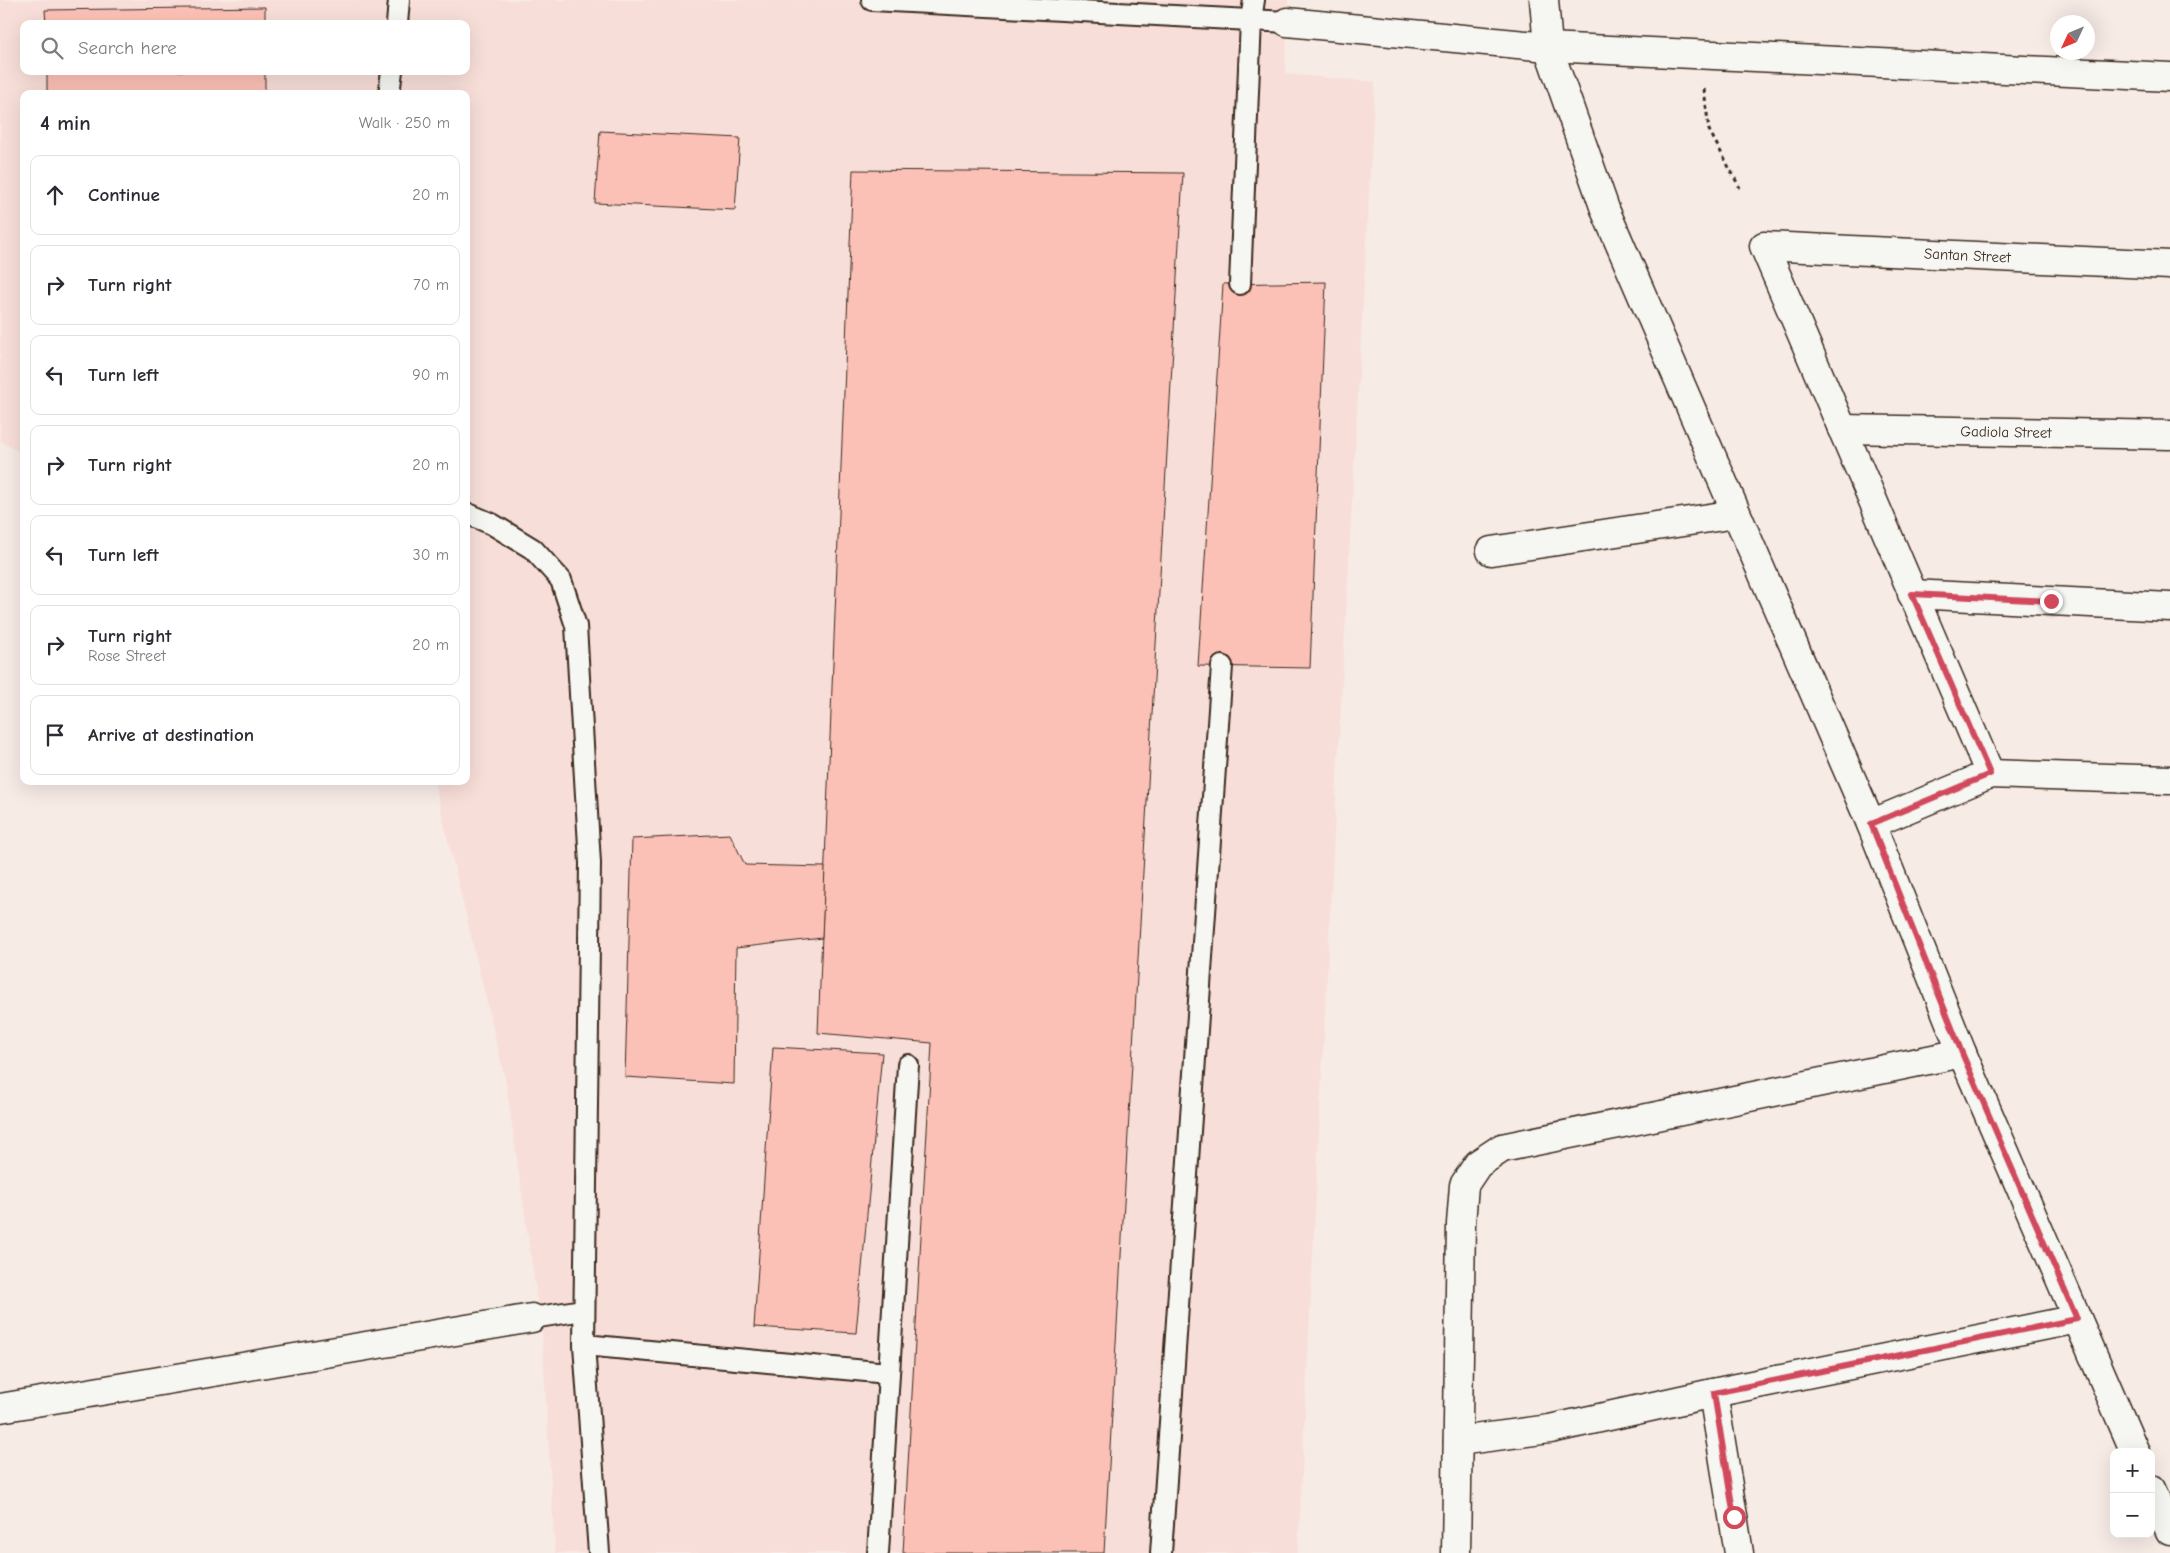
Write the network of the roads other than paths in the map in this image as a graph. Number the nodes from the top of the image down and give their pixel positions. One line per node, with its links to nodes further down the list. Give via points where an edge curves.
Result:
1 (399, 0): 5 (lane)
2 (872, 0): 6 (lane)
3 (1254, 0): 6 (lane)
4 (1544, 0): 8 (street)
5 (397, 20)
6 (1251, 20): 7 (lane); 13 (lane)
7 (1287, 22): 8 (street)
8 (1548, 47): 10 (street); 16 (street, via 1606,212)
9 (391, 75): 11 (lane)
10 (2170, 77)
11 (390, 90)
12 (2170, 265): 14 (street, Santan Street, via 1764,246)
13 (1240, 284)
14 (1842, 429): 15 (street, Gadiola Street); 19 (street)
15 (2170, 435)
16 (1736, 514): 18 (street); 24 (street)
17 (470, 515): 27 (lane, via 533,549 561,580 576,626 590,863)
18 (1491, 551)
19 (1912, 594): 20 (street); 22 (street)
20 (2170, 607)
21 (1222, 666): 40 (lane)
22 (1990, 774): 23 (street); 24 (street)
23 (2170, 780)
24 (1871, 824): 25 (street)
25 (1962, 1053): 29 (street); 34 (street, via 1502,1148 1478,1164 1464,1185 1461,1224)
26 (908, 1065): 31 (lane)
27 (583, 1310): 28 (lane); 30 (lane)
28 (532, 1318): 33 (street)
29 (2077, 1319): 32 (street); 35 (street)
30 (584, 1345): 31 (lane); 38 (lane)
31 (888, 1373): 39 (lane)
32 (1714, 1393): 34 (street, via 1550,1429); 42 (street)
33 (0, 1408)
34 (1458, 1441): 41 (street)
35 (2133, 1448)
36 (2153, 1493): 37 (street)
37 (2170, 1531)
38 (599, 1553)
39 (878, 1553)
40 (1160, 1553)
41 (1456, 1553)
42 (1739, 1553)

